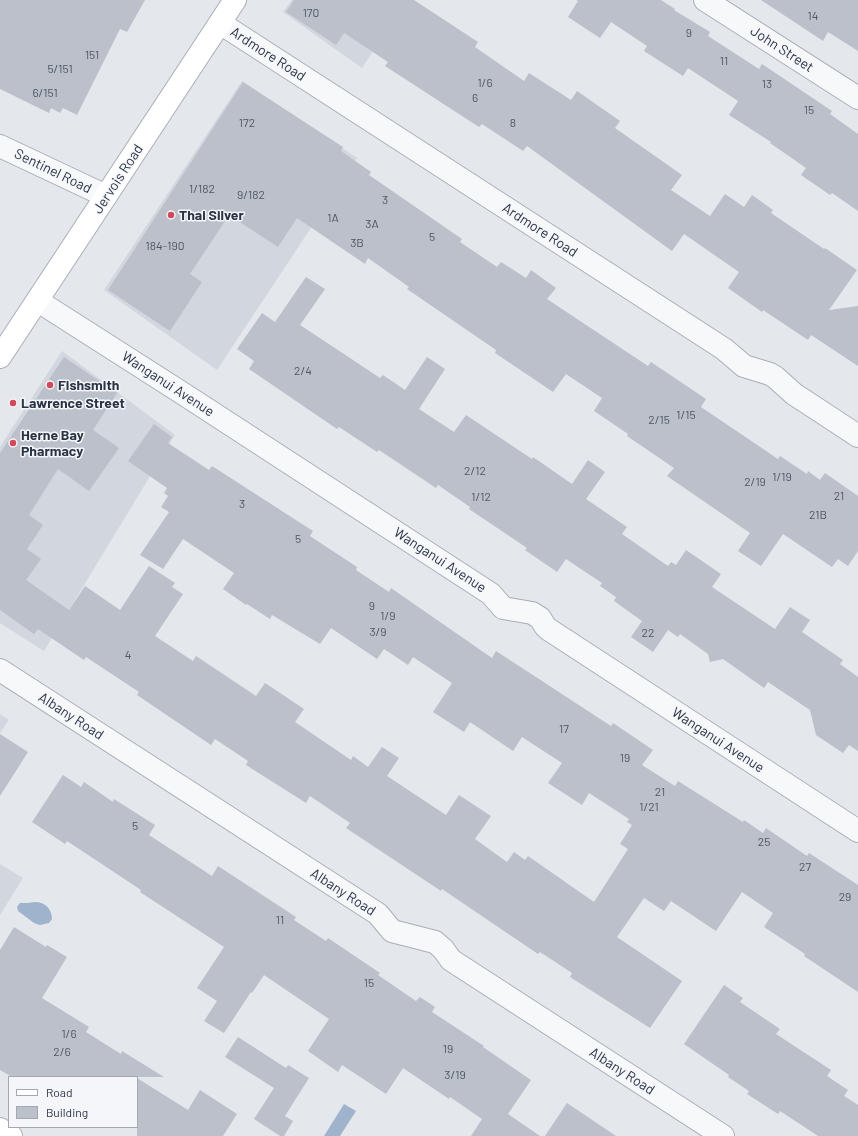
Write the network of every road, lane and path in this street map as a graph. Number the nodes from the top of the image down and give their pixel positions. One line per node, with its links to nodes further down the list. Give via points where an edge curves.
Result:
1 (235, 0): 3 (main road, Jervois Road)
2 (706, 0): 4 (street, John Street)
3 (220, 23): 6 (main road, Jervois Road); 9 (street, Ardmore Road, via 724,349 744,366 775,377 794,394)
4 (858, 98)
5 (0, 146): 6 (street, Sentinel Road)
6 (106, 196): 7 (main road, Jervois Road)
7 (38, 301): 8 (main road, Jervois Road); 11 (street, Wanganui Avenue, via 491,594 503,608 536,615 548,629)
8 (0, 357)
9 (858, 436)
10 (0, 670): 14 (street, Albany Road, via 378,914 392,931 435,942 451,960)
11 (858, 830)
12 (0, 1130): 13 (main road)
13 (10, 1136)
14 (724, 1136)

